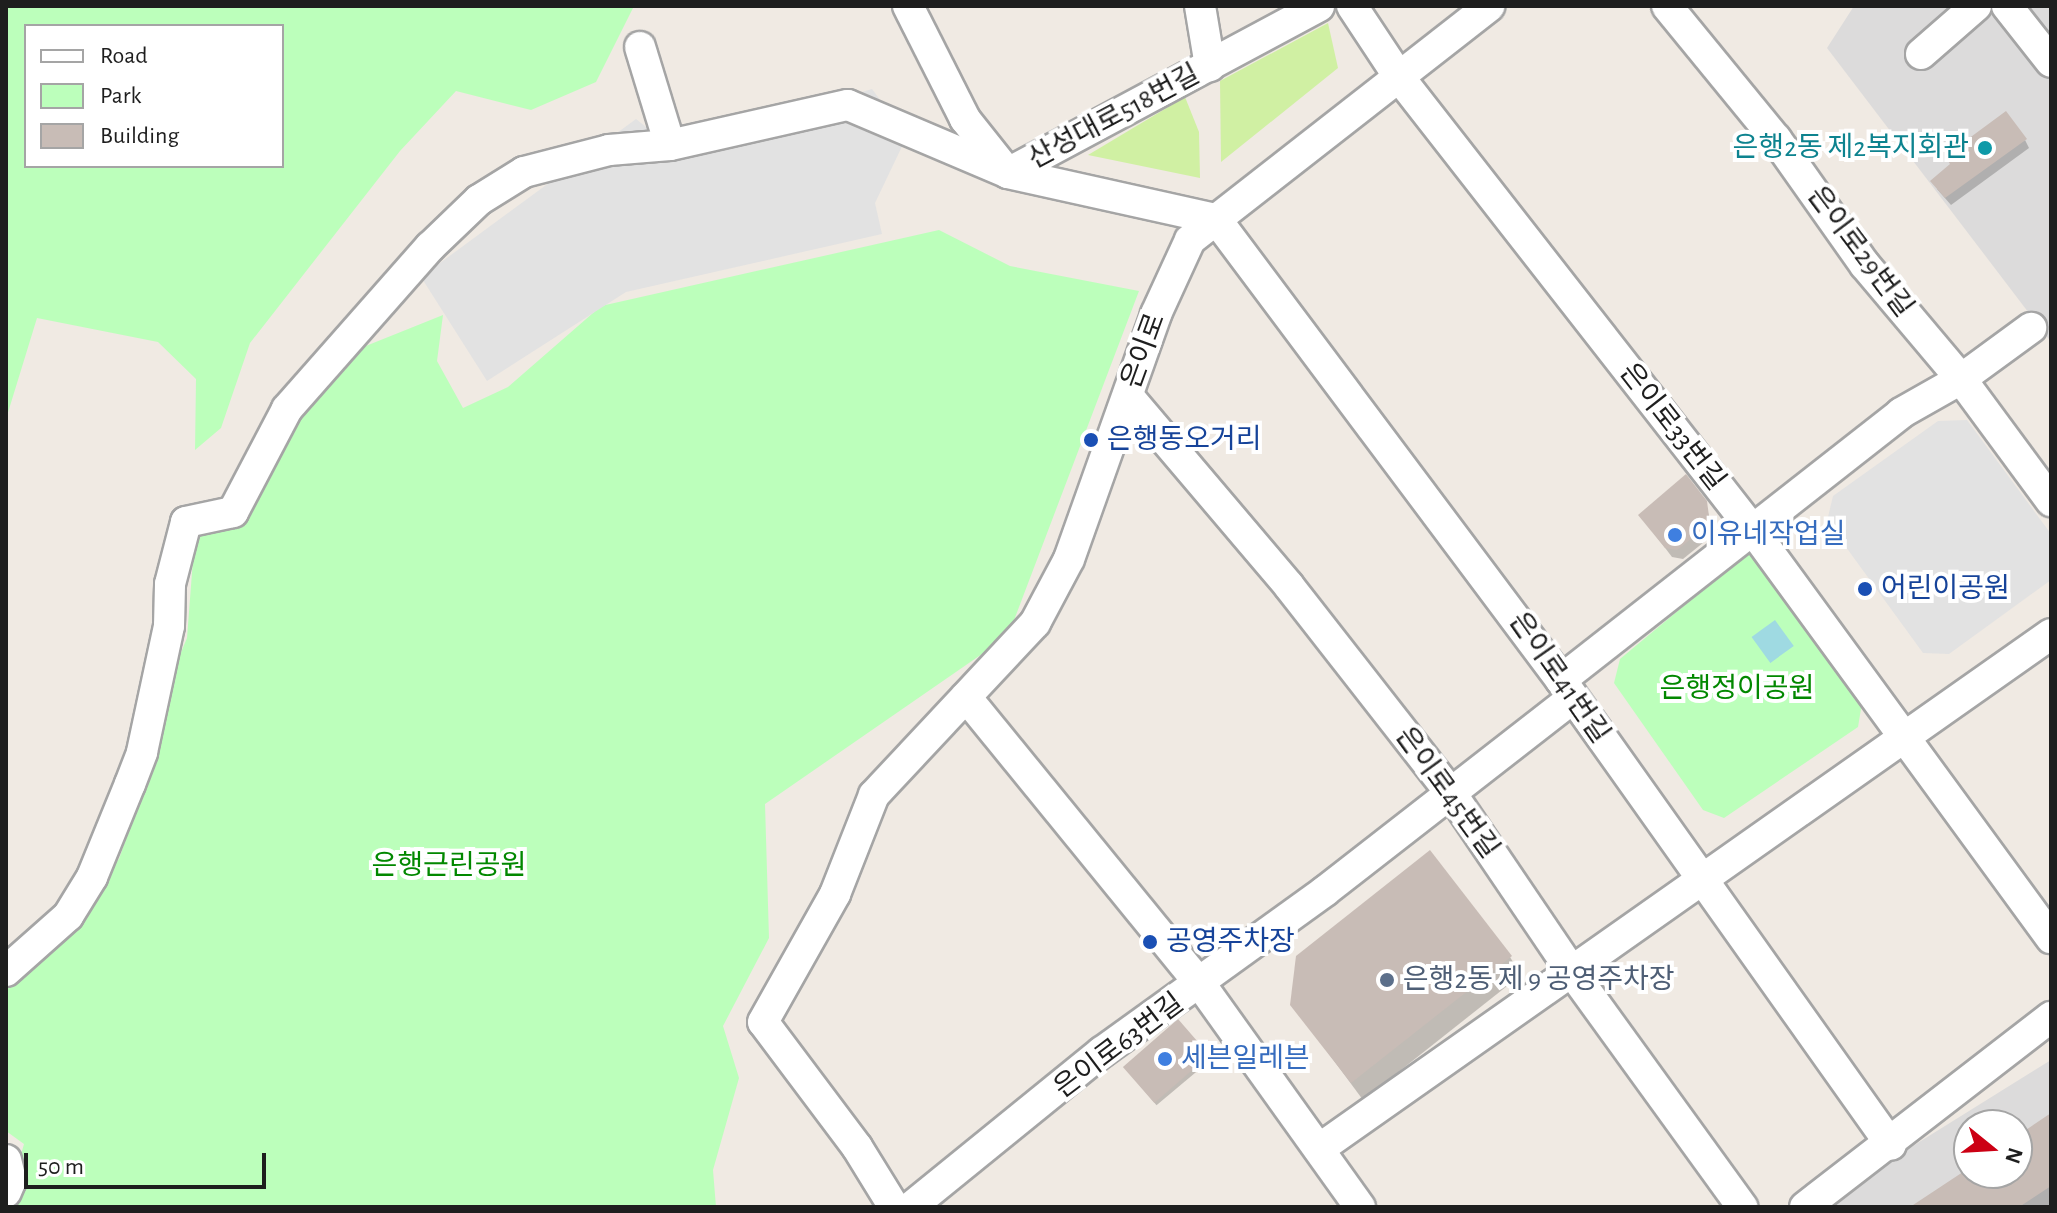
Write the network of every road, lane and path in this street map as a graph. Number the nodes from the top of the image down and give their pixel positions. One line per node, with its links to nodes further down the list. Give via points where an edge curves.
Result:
1 (908, 6): 15 (street, via 965,119)
2 (1200, 6): 12 (street, 산성대로518번길)
3 (1319, 6): 12 (street)
4 (1352, 6): 13 (street)
5 (1489, 6): 13 (street, 은이로)
6 (1667, 6): 18 (street, 은이로29번길, via 1776,139 1865,265)
7 (1976, 6): 10 (street)
8 (2007, 6): 11 (street)
9 (640, 47): 14 (street)
10 (1921, 54)
11 (2051, 62)
12 (1210, 66): 15 (street, 산성대로518번길)
13 (1399, 77): 16 (street, 은이로); 21 (street, 은이로33번길)
14 (670, 145): 15 (street, via 848,105); 30 (street, via 609,150 524,172 479,200 430,247 287,409 233,512 186,522 170,584 169,626 134,773 92,877 68,916)
15 (1008, 173): 16 (street)
16 (1216, 219): 19 (street, 은이로, via 1190,240); 23 (street, 은이로41번길)
17 (2031, 328): 18 (street, 은이로63번길)
18 (1961, 379): 20 (street, 은이로29번길); 21 (street, 은이로63번길, via 1901,413)
19 (1128, 396): 24 (street, 은이로, via 1069,559 1035,623); 26 (street, 은이로45번길, via 1289,586)
20 (2051, 501)
21 (1755, 533): 23 (street, 은이로63번길); 25 (street, 은이로33번길)
22 (2051, 634): 25 (street)
23 (1567, 689): 26 (street, 은이로63번길); 27 (street, 은이로41번길)
24 (966, 697): 31 (street); 37 (street, 은이로, via 874,795 835,894 763,1022 857,1147)
25 (1908, 738): 27 (street); 28 (street, 은이로33번길)
26 (1451, 793): 29 (street, 은이로45번길); 31 (street, 은이로63번길)
27 (1701, 881): 29 (street); 33 (street, 은이로41번길)
28 (2051, 938)
29 (1570, 969): 34 (street); 40 (street, 은이로45번길)
30 (6, 971)
31 (1201, 985): 34 (street, 은이로63번길); 38 (street, 은이로63번길, via 1102,1052 1039,1109)
32 (2051, 1017): 33 (street)
33 (1891, 1145): 41 (street)
34 (1319, 1149): 39 (street, 은이로63번길)
35 (6, 1160): 36 (street, via 11,1180)
36 (6, 1192)
37 (894, 1207)
38 (911, 1207)
39 (1360, 1207)
40 (1742, 1207)
41 (1805, 1207)

